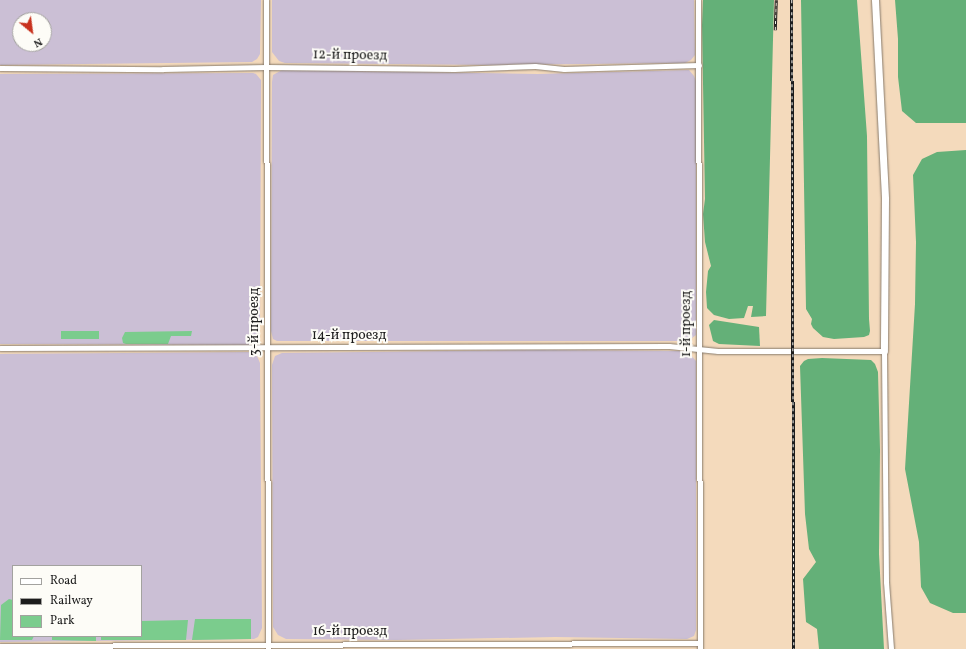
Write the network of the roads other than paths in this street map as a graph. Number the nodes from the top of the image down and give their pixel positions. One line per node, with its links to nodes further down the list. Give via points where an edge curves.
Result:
1 (266, 0): 5 (street, 3-й проезд)
2 (698, 0): 4 (street, 1-й проезд)
3 (875, 0): 10 (main road, via 885,199)
4 (699, 65): 5 (street, 12-й проезд, via 564,70 535,66 454,69); 9 (street, 1-й проезд)
5 (266, 67): 6 (street, 12-й проезд); 8 (street, 3-й проезд)
6 (0, 68)
7 (0, 348): 8 (street, 14-й проезд)
8 (266, 348): 9 (street, 14-й проезд, via 669,346); 13 (street, 3-й проезд)
9 (698, 349): 10 (street, 14-й проезд); 11 (street, 1-й проезд)
10 (884, 351): 15 (street, via 886,582)
11 (700, 643): 13 (street, 16-й проезд); 14 (street, 1-й проезд)
12 (0, 646): 13 (street, 16-й проезд)
13 (268, 647)
14 (700, 649)
15 (891, 649)

